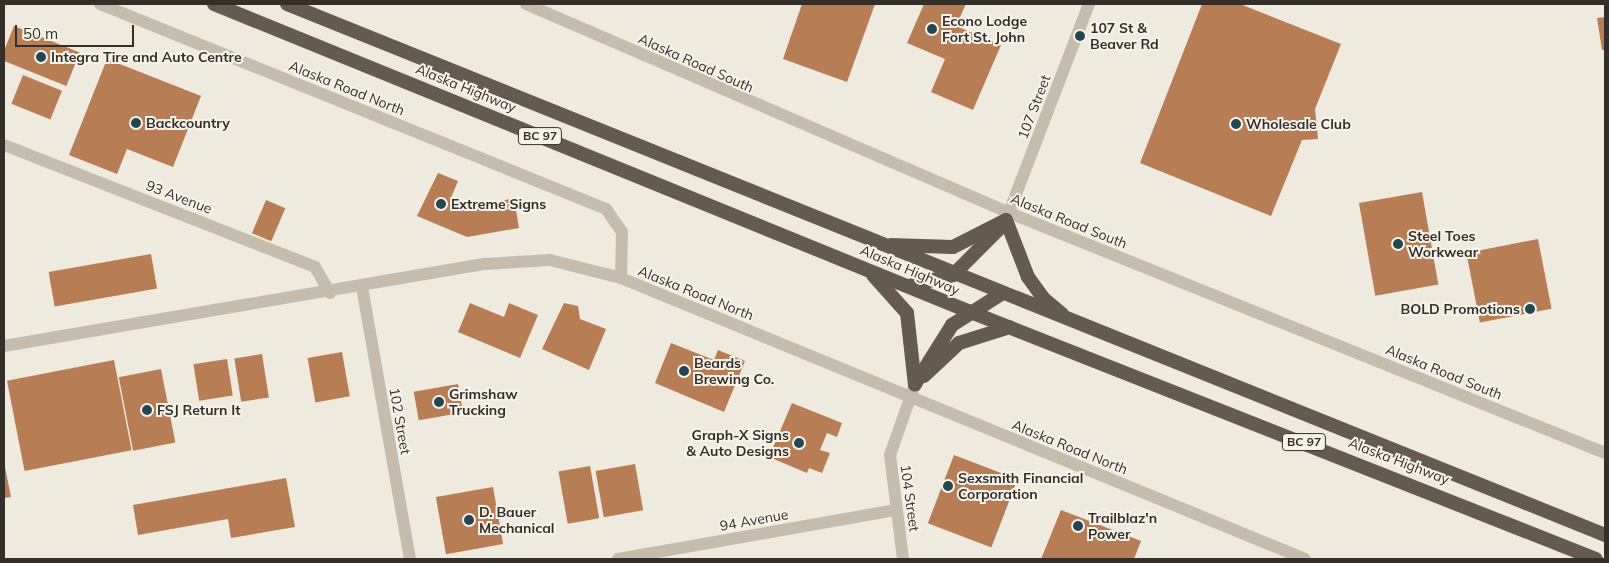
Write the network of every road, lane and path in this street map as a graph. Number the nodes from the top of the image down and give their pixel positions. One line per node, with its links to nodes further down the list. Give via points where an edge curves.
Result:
1 (100, 4): 11 (street, Alaska Road North, via 606,209 622,232)
2 (214, 4): 9 (highway, Alaska Highway / BC 97)
3 (287, 4): 8 (highway, Alaska Highway / BC 97)
4 (526, 4): 7 (street, Alaska Road South)
5 (1089, 4): 7 (street, 107 Street)
6 (4, 144): 14 (street, 93 Avenue, via 315,267)
7 (1008, 217): 8 (highway, via 953,247); 10 (highway); 17 (highway, via 1028,277 1043,298); 21 (street, Alaska Road South)
8 (876, 243): 10 (highway, Alaska Highway / BC 97)
9 (866, 269): 12 (highway, Alaska Highway / BC 97); 20 (highway, via 907,313)
10 (954, 275): 12 (highway); 15 (highway, Alaska Highway / BC 97)
11 (621, 278): 13 (street, via 558,262 521,260); 20 (street, Alaska Road North)
12 (909, 286): 16 (highway, Alaska Highway / BC 97)
13 (362, 288): 14 (street); 24 (street, 102 Street)
14 (330, 293): 19 (street)
15 (1001, 294): 16 (highway); 17 (highway, Alaska Highway / BC 97)
16 (968, 311): 18 (highway, Alaska Highway / BC 97); 20 (highway, via 938,343)
17 (1071, 322): 23 (highway, Alaska Highway / BC 97)
18 (1010, 327): 20 (highway, via 959,344); 28 (highway, Alaska Highway / BC 97)
19 (4, 346)
20 (912, 391): 22 (street, 104 Street, via 890,455); 27 (street, Alaska Road North)
21 (1605, 453)
22 (895, 510): 25 (street, 94 Avenue); 26 (street, 104 Street)
23 (1605, 535)
24 (410, 559)
25 (618, 559)
26 (904, 559)
27 (1305, 559)
28 (1596, 559)

